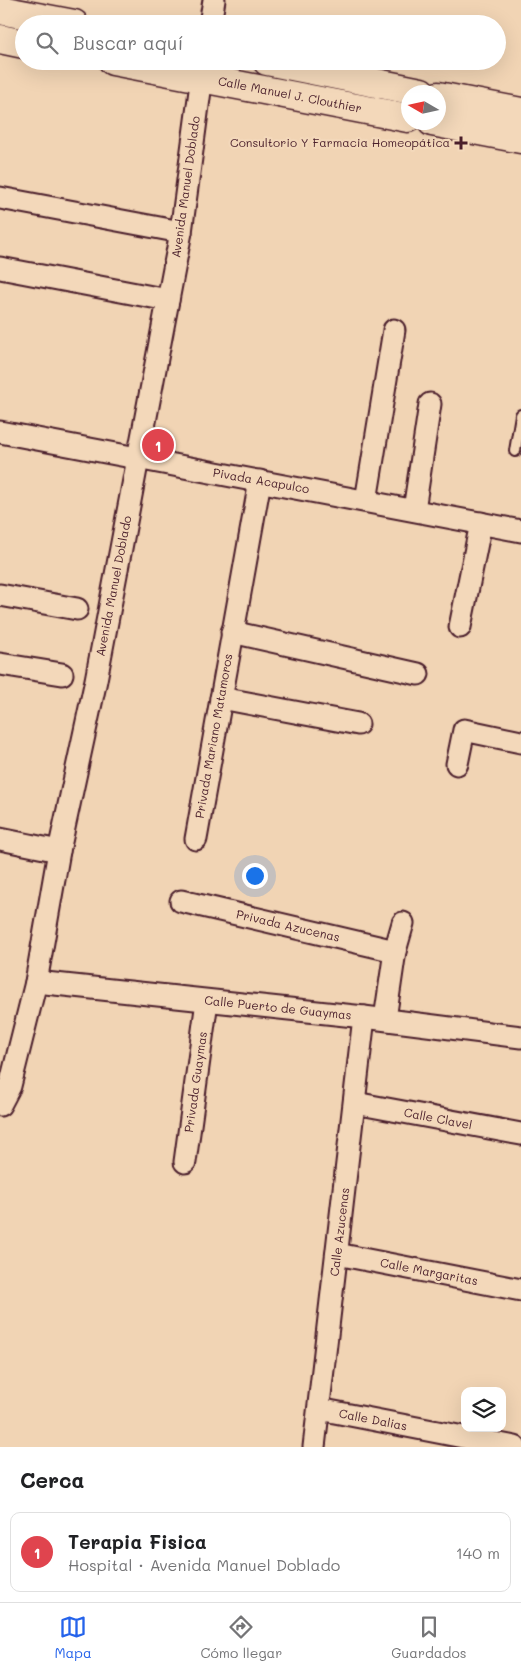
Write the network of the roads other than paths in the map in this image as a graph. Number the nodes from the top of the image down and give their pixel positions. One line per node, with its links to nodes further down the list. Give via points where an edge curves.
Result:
1 (214, 0): 4 (street)
2 (0, 10): 3 (street)
3 (26, 15)
4 (212, 15)
5 (0, 39): 6 (street)
6 (15, 42)
7 (203, 70): 12 (street, Calle Manuel J. Clouthier); 16 (street, Avenida Manuel Doblado)
8 (312, 70): 9 (street)
9 (401, 88)
10 (446, 98): 11 (street)
11 (521, 112)
12 (401, 116)
13 (446, 125): 14 (street)
14 (521, 140)
15 (0, 198): 16 (street)
16 (181, 232): 18 (street, Avenida Manuel Doblado)
17 (0, 268): 18 (street)
18 (168, 300): 24 (street, Avenida Manuel Doblado)
19 (394, 330): 26 (street)
20 (430, 404): 27 (street)
21 (521, 415): 23 (lane)
22 (0, 432): 24 (street, Pivada Acapulco)
23 (515, 451)
24 (138, 459): 25 (street, Pivada Acapulco); 43 (street, Avenida Manuel Doblado)
25 (260, 481): 26 (street, Pivada Acapulco); 33 (street, Privada Mariano Matamoros)
26 (366, 501): 27 (street, Pivada Acapulco)
27 (414, 510): 28 (street, Pivada Acapulco)
28 (481, 523): 29 (street, Pivada Acapulco); 32 (street)
29 (521, 532)
30 (0, 595): 31 (street)
31 (77, 609)
32 (460, 627)
33 (232, 632): 36 (street); 37 (street, Privada Mariano Matamoros)
34 (0, 664): 35 (street)
35 (62, 674)
36 (418, 674)
37 (221, 698): 38 (street); 42 (street, Privada Mariano Matamoros)
38 (358, 724)
39 (521, 742): 40 (street, via 464,730)
40 (457, 764)
41 (0, 839): 43 (street)
42 (196, 839)
43 (59, 851): 47 (street, Avenida Manuel Doblado)
44 (181, 900): 46 (street, Privada Azucenas)
45 (403, 923): 46 (street)
46 (395, 951): 50 (street)
47 (36, 982): 48 (street, Calle Puerto de Guaymas); 53 (street, Avenida Manuel Doblado, via 10,1086)
48 (207, 1001): 49 (street, Calle Puerto de Guaymas); 55 (street, Privada Guaymas)
49 (364, 1017): 50 (street, Calle Puerto de Guaymas); 52 (street, Calle Azucenas)
50 (385, 1019): 51 (street, Calle Puerto de Guaymas)
51 (521, 1037)
52 (355, 1103): 54 (street, Calle Clavel); 56 (street, Calle Azucenas)
53 (0, 1105)
54 (521, 1134)
55 (185, 1162)
56 (337, 1254): 57 (street, Calle Margaritas); 58 (street, Calle Azucenas)
57 (521, 1290)
58 (318, 1409): 59 (street, Calle Azucenas); 60 (street, Calle Dalias)
59 (314, 1447)
60 (515, 1447)

